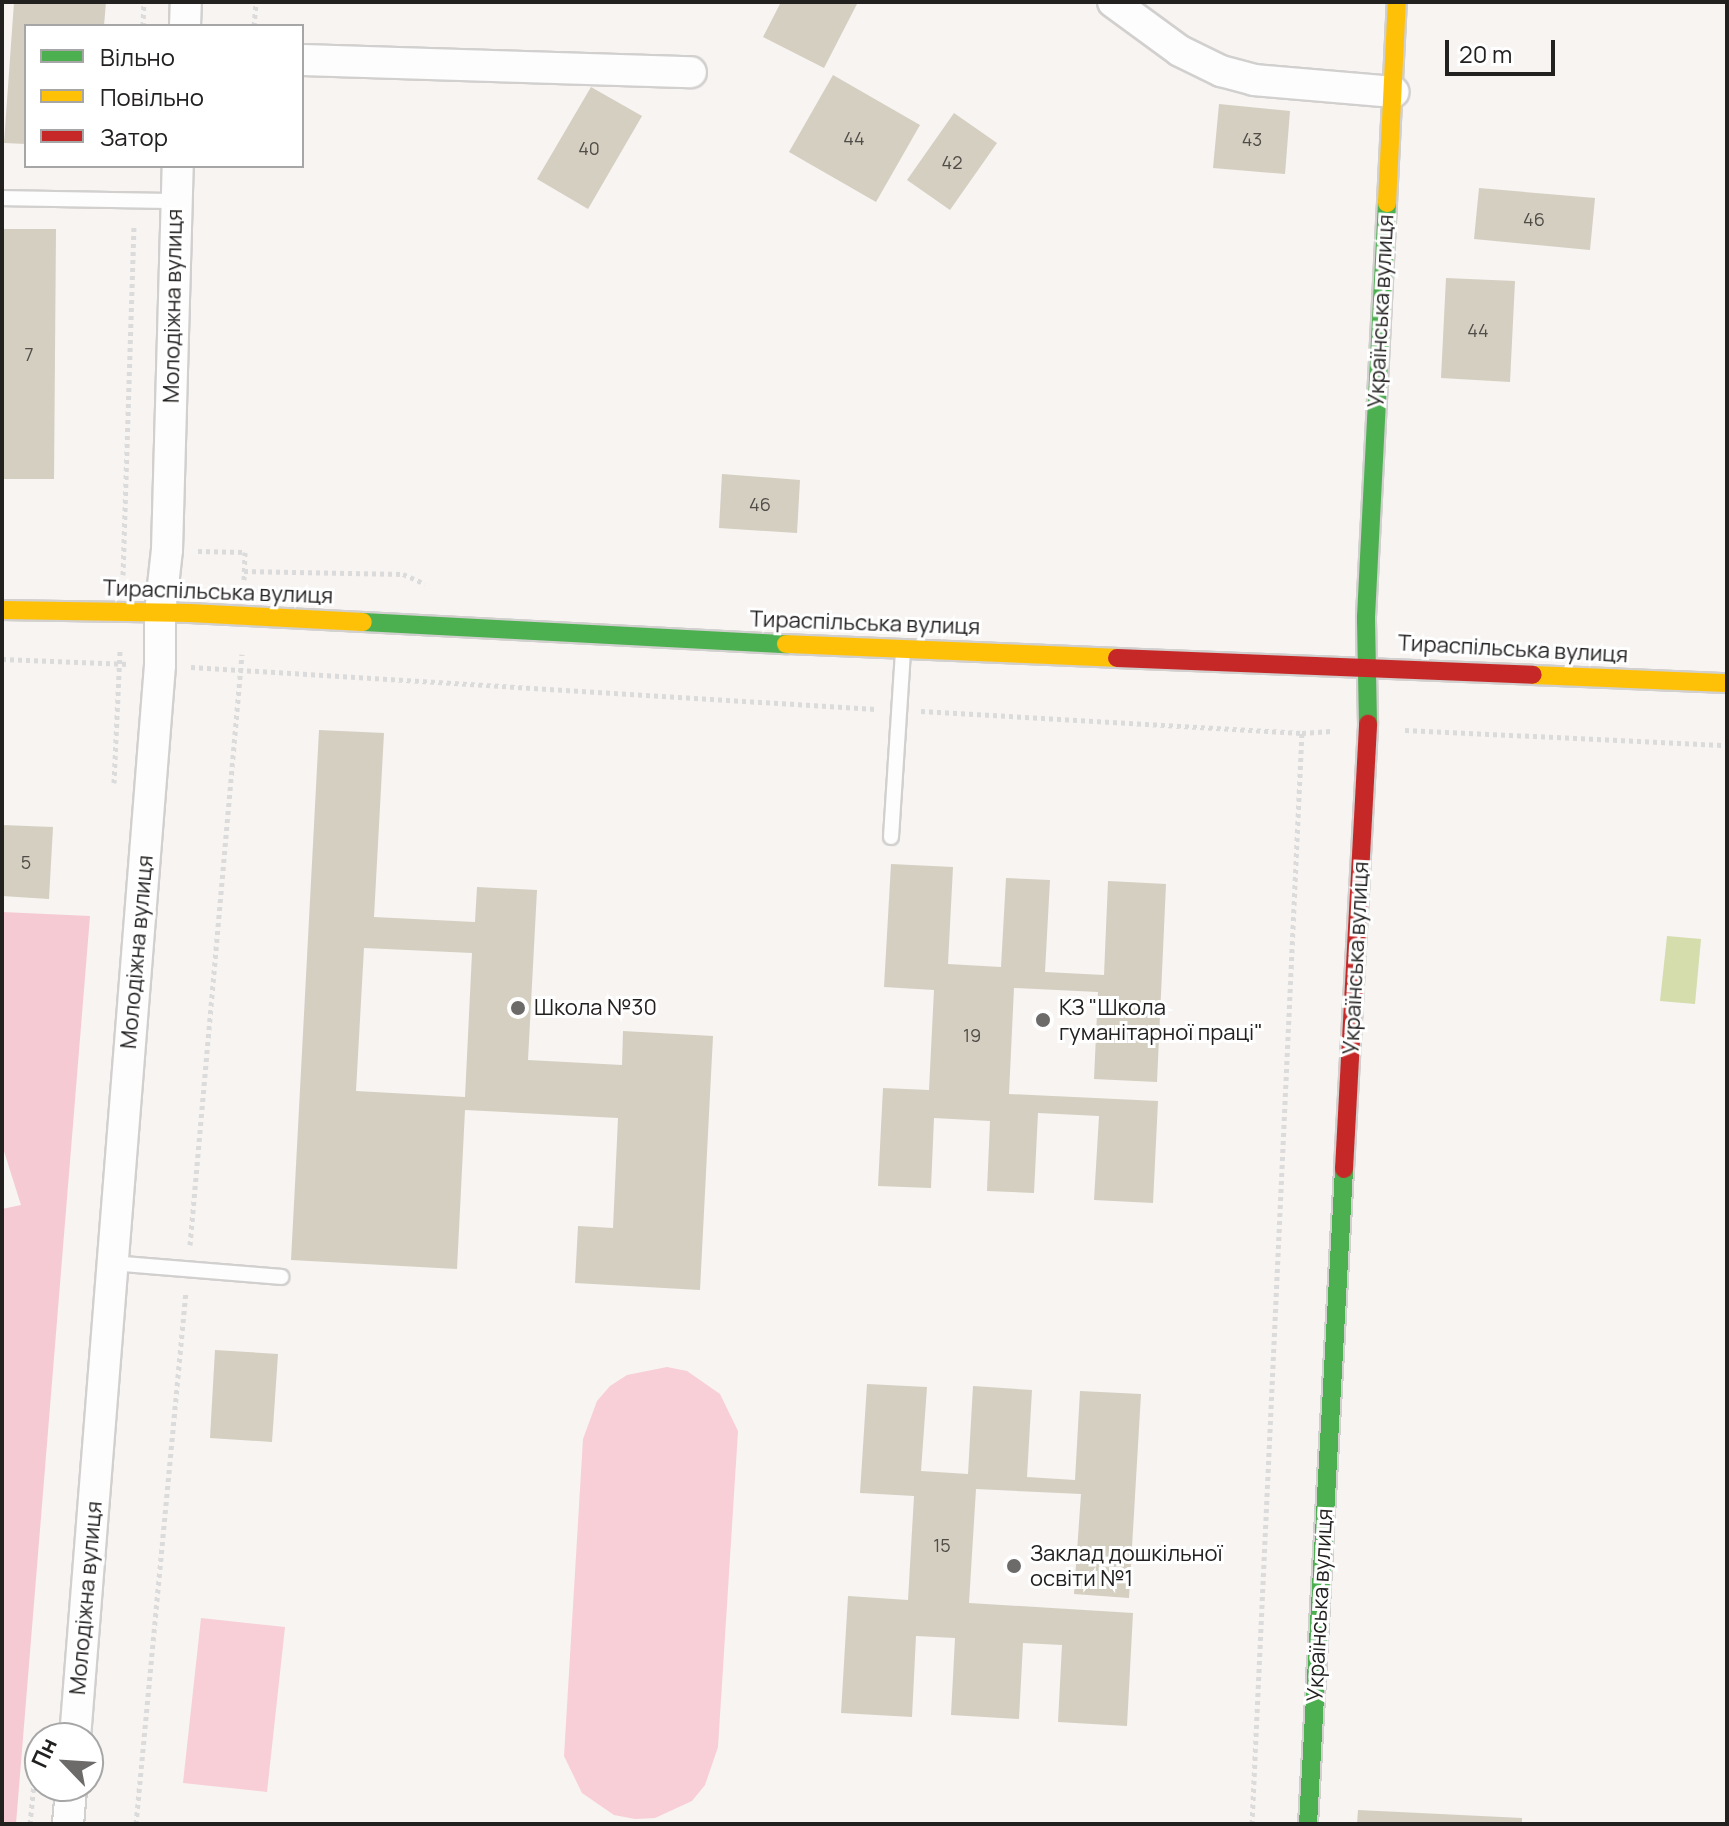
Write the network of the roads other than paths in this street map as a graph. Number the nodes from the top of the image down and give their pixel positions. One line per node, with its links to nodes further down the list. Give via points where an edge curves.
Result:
1 (186, 2): 4 (street)
2 (1113, 2): 7 (street, via 1180,51 1221,71 1254,80)
3 (1397, 2): 7 (street, Українська вулиця)
4 (185, 24)
5 (304, 60): 6 (street)
6 (691, 72)
7 (1393, 92): 14 (street, Українська вулиця)
8 (178, 168): 10 (street, Молодіжна вулиця)
9 (2, 198): 10 (lane)
10 (176, 201): 12 (street, Молодіжна вулиця, via 167,550)
11 (2, 610): 12 (street, Тираспільська вулиця)
12 (160, 613): 13 (street, Тираспільська вулиця); 17 (street, Молодіжна вулиця)
13 (903, 649): 14 (street, Тираспільська вулиця); 16 (lane)
14 (1366, 666): 15 (street, Тираспільська вулиця); 22 (street, Українська вулиця, via 1368,728)
15 (1727, 683)
16 (891, 837)
17 (112, 1263): 18 (lane); 19 (street, Молодіжна вулиця)
18 (281, 1277)
19 (76, 1722)
20 (70, 1802): 21 (street)
21 (68, 1824)
22 (1308, 1824)

